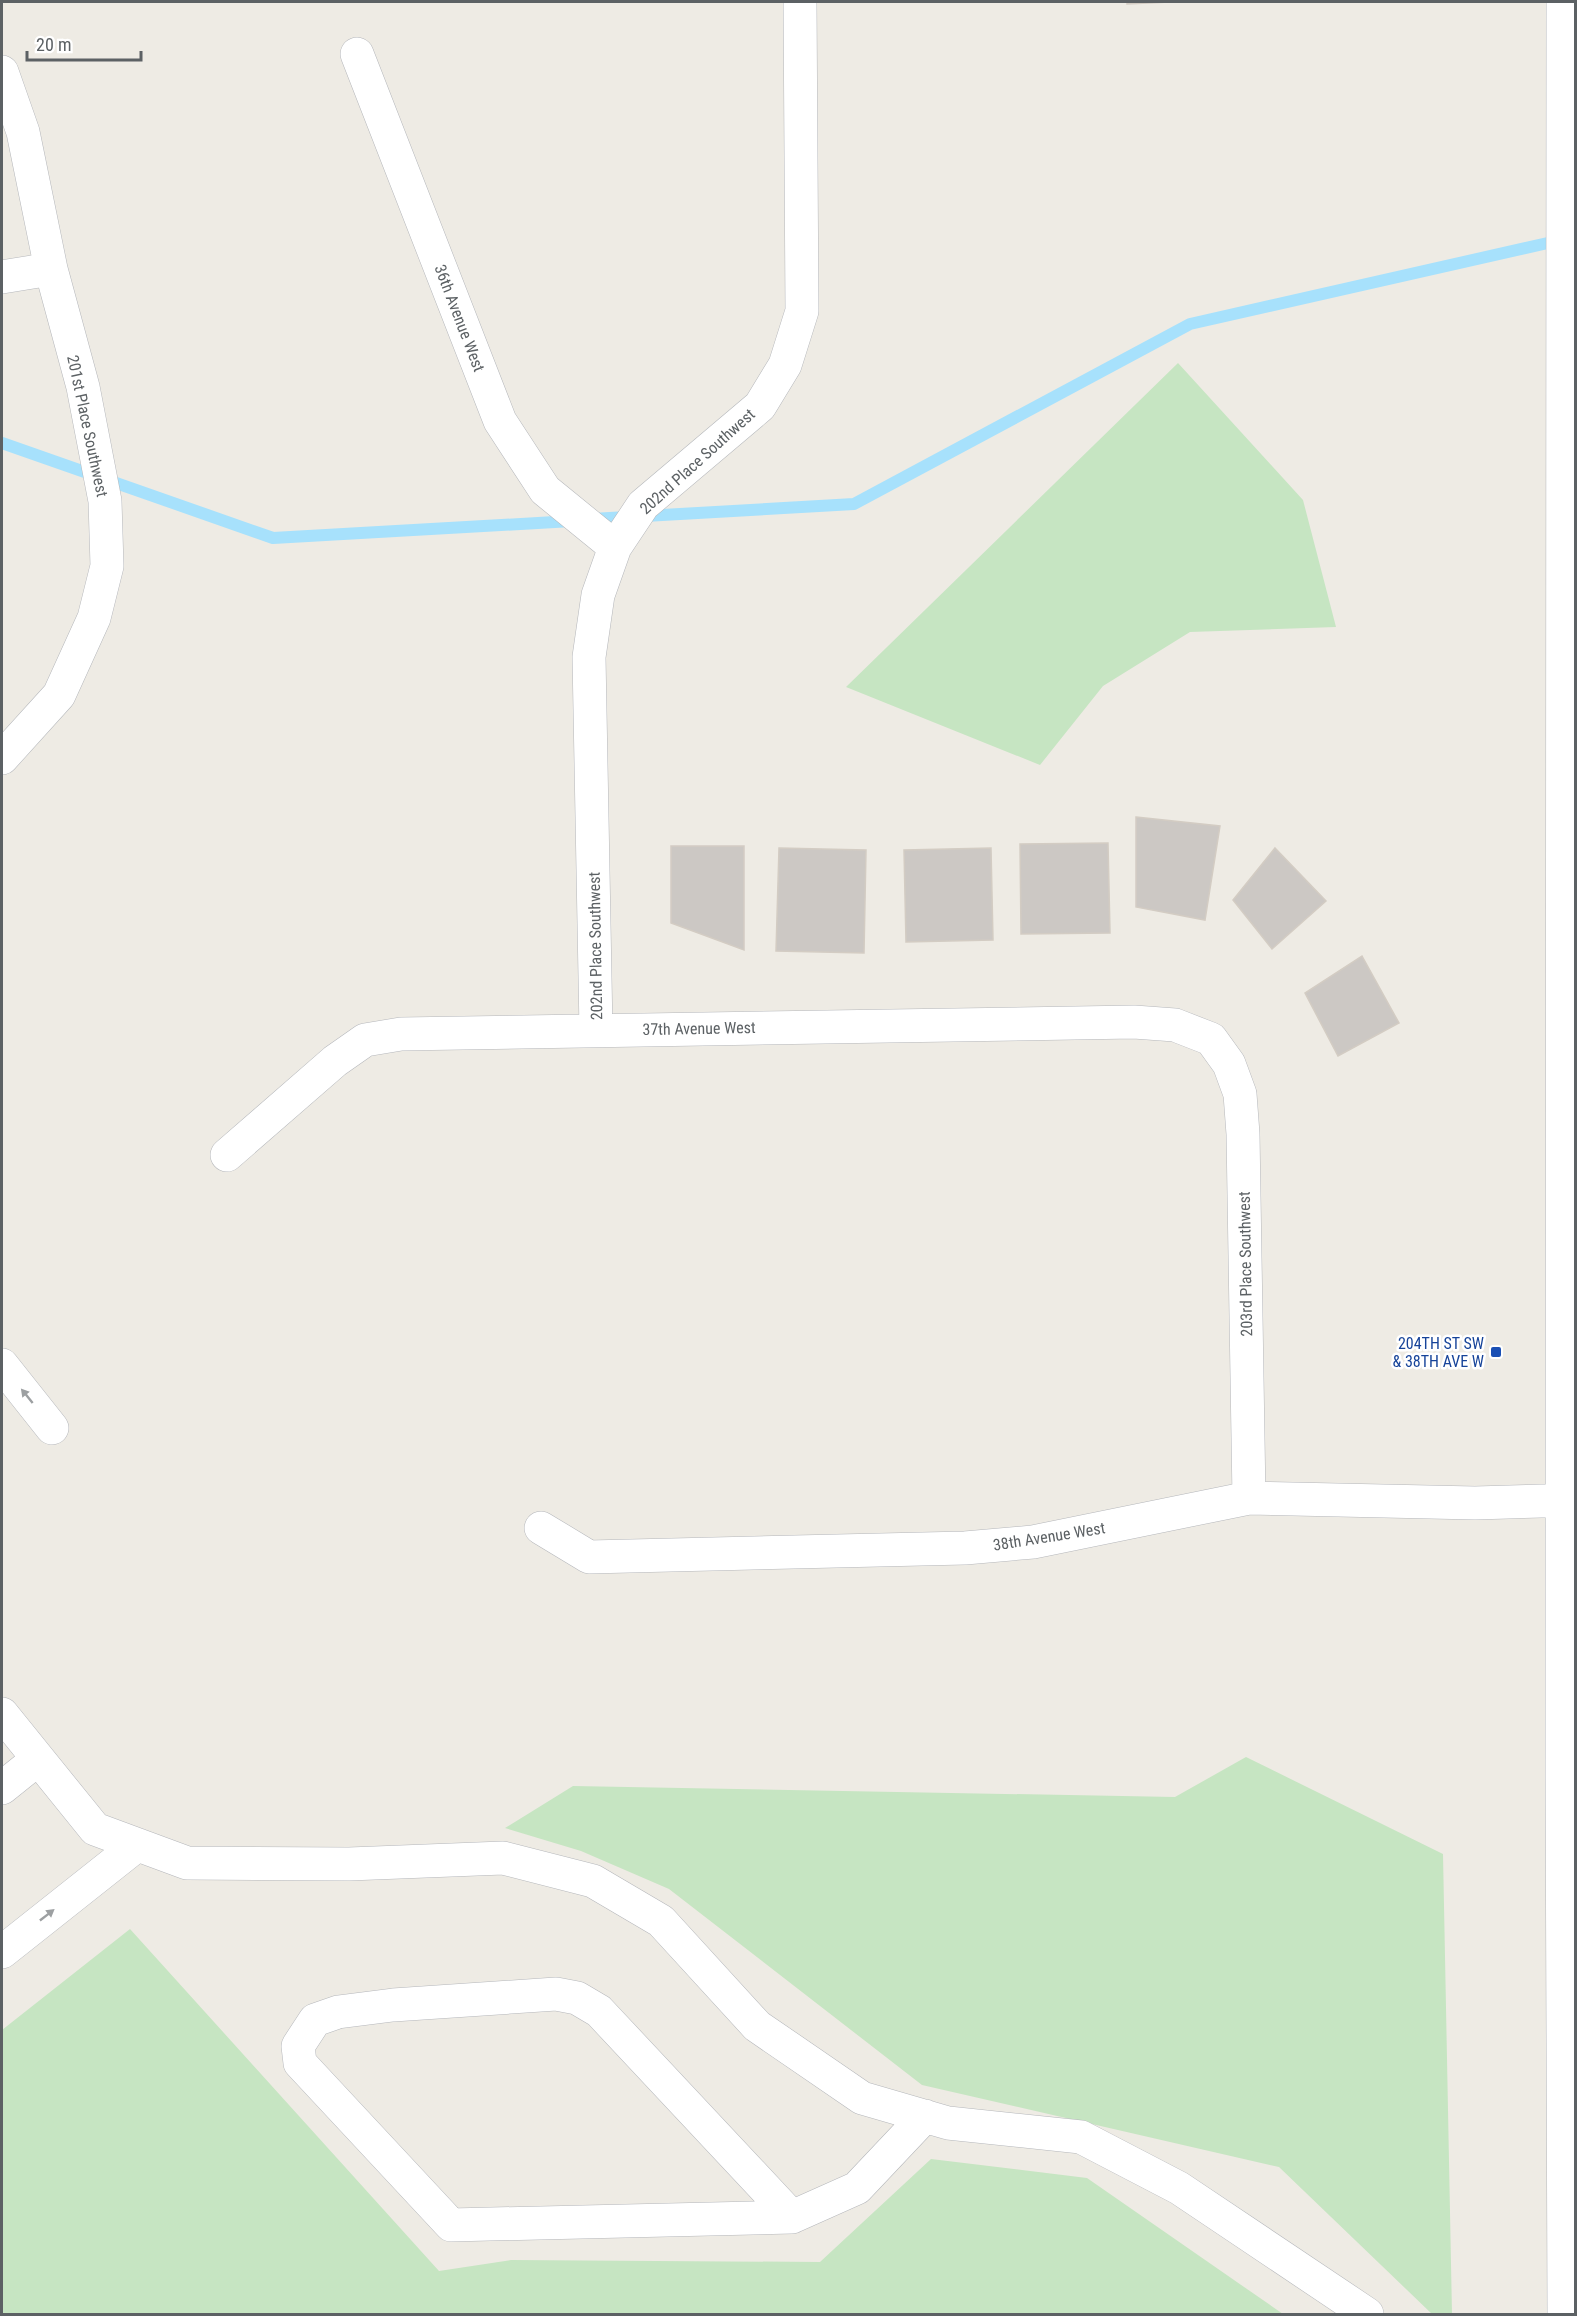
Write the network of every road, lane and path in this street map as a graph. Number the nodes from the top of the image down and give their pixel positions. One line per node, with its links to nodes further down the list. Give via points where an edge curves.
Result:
1 (800, 2): 8 (street, 202nd Place Southwest, via 802,311 785,365 759,406 643,506)
2 (1567, 22): 5 (street)
3 (357, 54): 8 (street, 36th Avenue West, via 500,422 545,490)
4 (2, 72): 6 (street, 201st Place Southwest, via 23,132)
5 (1569, 102): 16 (street)
6 (51, 269): 7 (street); 9 (street, 201st Place Southwest, via 83,387 105,501 107,566 94,618 59,695)
7 (2, 277)
8 (615, 547): 10 (street, 202nd Place Southwest, via 598,595 589,657)
9 (2, 758)
10 (596, 1030): 11 (street, 37th Avenue West, via 1134,1022 1175,1025); 12 (street, 37th Avenue West, via 401,1034 365,1040 335,1061)
11 (1211, 1039): 15 (street, 203rd Place Southwest, via 1230,1064 1240,1094)
12 (227, 1155)
13 (2, 1365): 14 (street, one-way to 13)
14 (52, 1428)
15 (1249, 1498): 16 (street, 38th Avenue West, via 1475,1503); 17 (street, 38th Avenue West, via 1033,1542 964,1548 589,1557)
16 (1569, 1500): 24 (street)
17 (541, 1528)
18 (2, 1714): 19 (street)
19 (38, 1759): 20 (street); 21 (street, via 95,1829)
20 (2, 1788)
21 (137, 1845): 22 (street, one-way to 21); 23 (street, via 187,1863 349,1864 503,1858 593,1881 661,1921 757,2026 862,2098)
22 (2, 1952)
23 (925, 2116): 25 (street, via 857,2188); 27 (street, via 948,2123 1081,2137 1179,2187)
24 (1569, 2120): 26 (street)
25 (792, 2217): 25 (street, via 451,2225 300,2063 298,2046 315,2020 338,2012 556,1994 577,1998 599,2011)
26 (1570, 2261): 28 (street)
27 (1367, 2314)
28 (1564, 2314)

